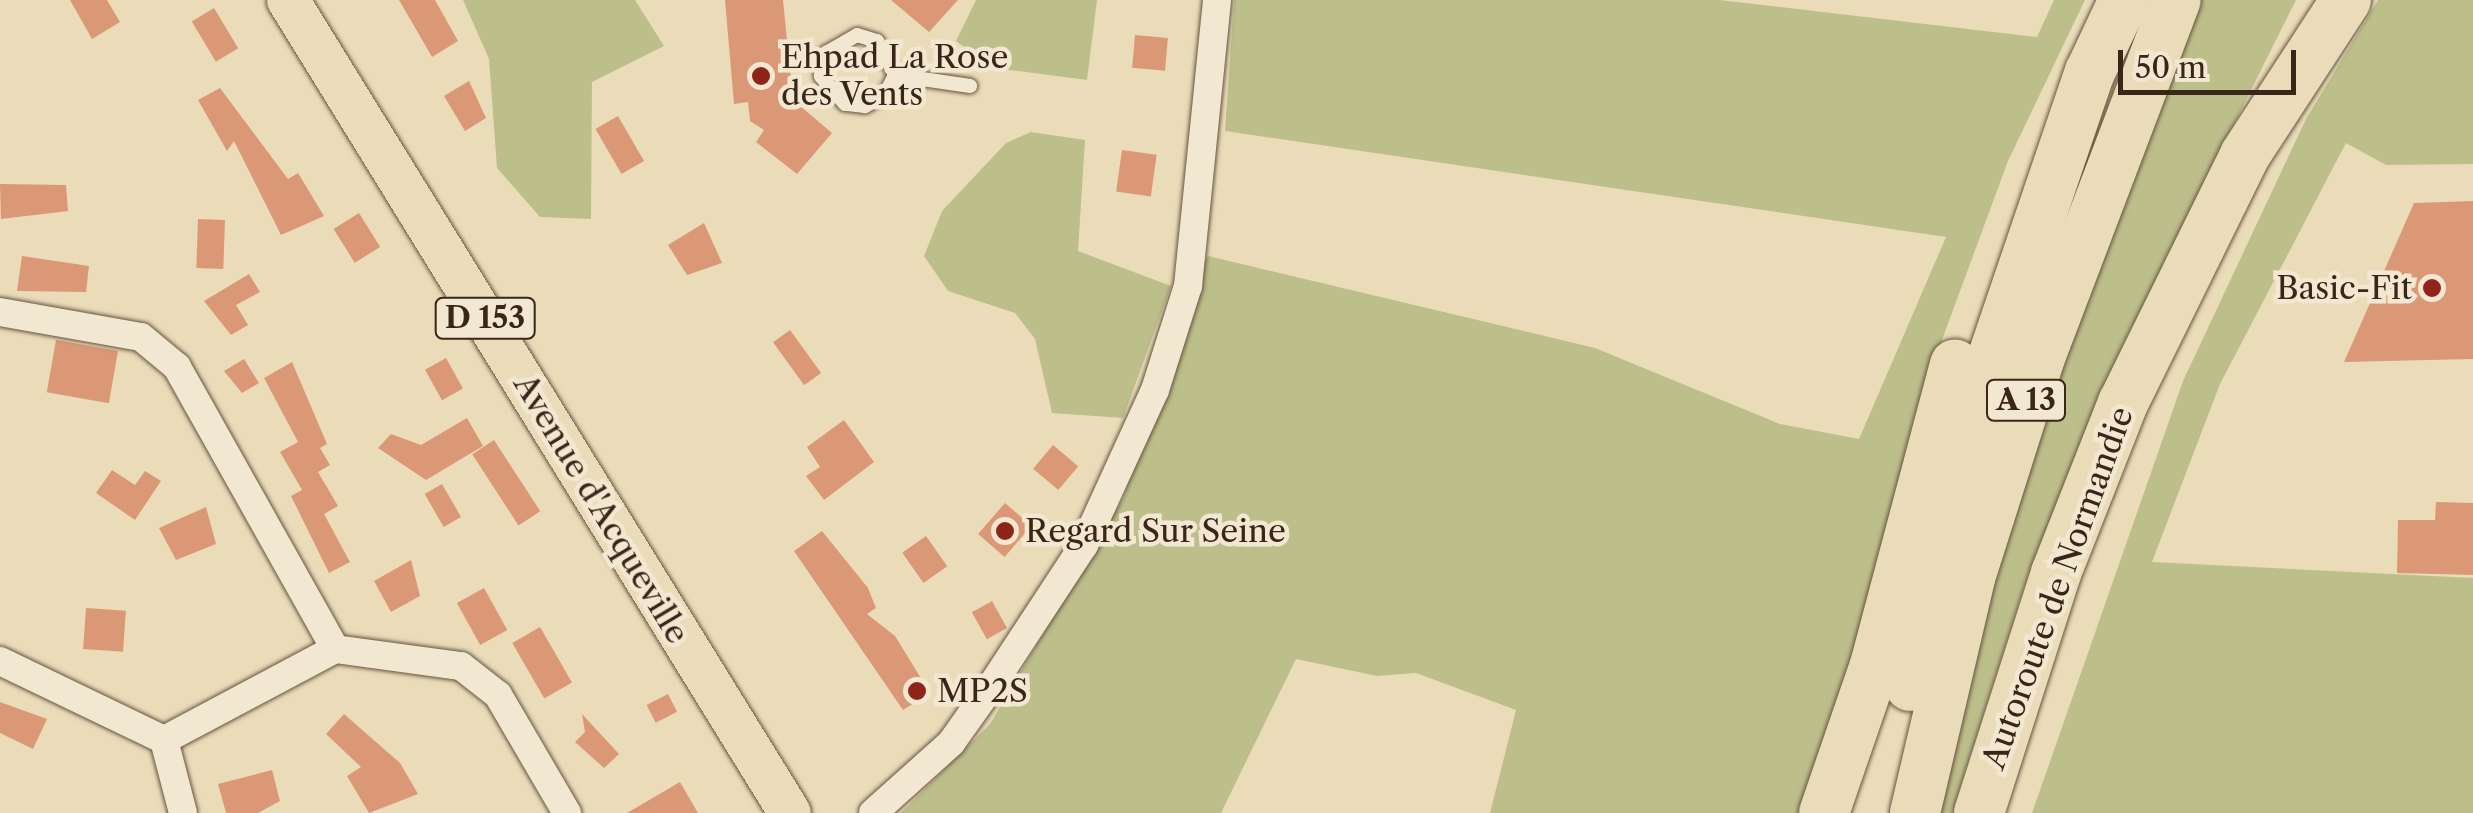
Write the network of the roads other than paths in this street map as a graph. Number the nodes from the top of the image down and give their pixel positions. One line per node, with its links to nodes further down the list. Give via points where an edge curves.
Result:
1 (288, 0): 8 (main road, Avenue d'Acqueville / D 153)
2 (301, 0): 8 (main road, D 153)
3 (1217, 0): 20 (street, via 1188,286 1155,390 1084,545 988,691 951,743)
4 (2124, 0): 9 (highway)
5 (2176, 0): 23 (highway, Autoroute de Normandie / A 13, via 2039,360 1970,578)
6 (2322, 0): 12 (highway)
7 (2346, 0): 12 (highway, Autoroute de Normandie / A 13)
8 (325, 52): 19 (main road, Avenue d'Acqueville / D 153)
9 (2090, 72): 21 (highway, via 2053,116 1995,242); 22 (highway, via 1975,409)
10 (895, 75): 10 (lane, via 877,41 857,35 826,53 821,76 844,104 865,106); 11 (lane)
11 (970, 86)
12 (2245, 155): 24 (highway, Autoroute de Normandie / A 13, via 2123,403 2056,573)
13 (0, 312): 14 (street, via 141,336 178,367)
14 (335, 649): 16 (street); 18 (street, via 461,666 498,695)
15 (0, 661): 16 (street)
16 (164, 740): 17 (street)
17 (183, 813)
18 (566, 813)
19 (790, 813)
20 (873, 813)
21 (1824, 813)
22 (1886, 813)
23 (1914, 813)
24 (1979, 813)

